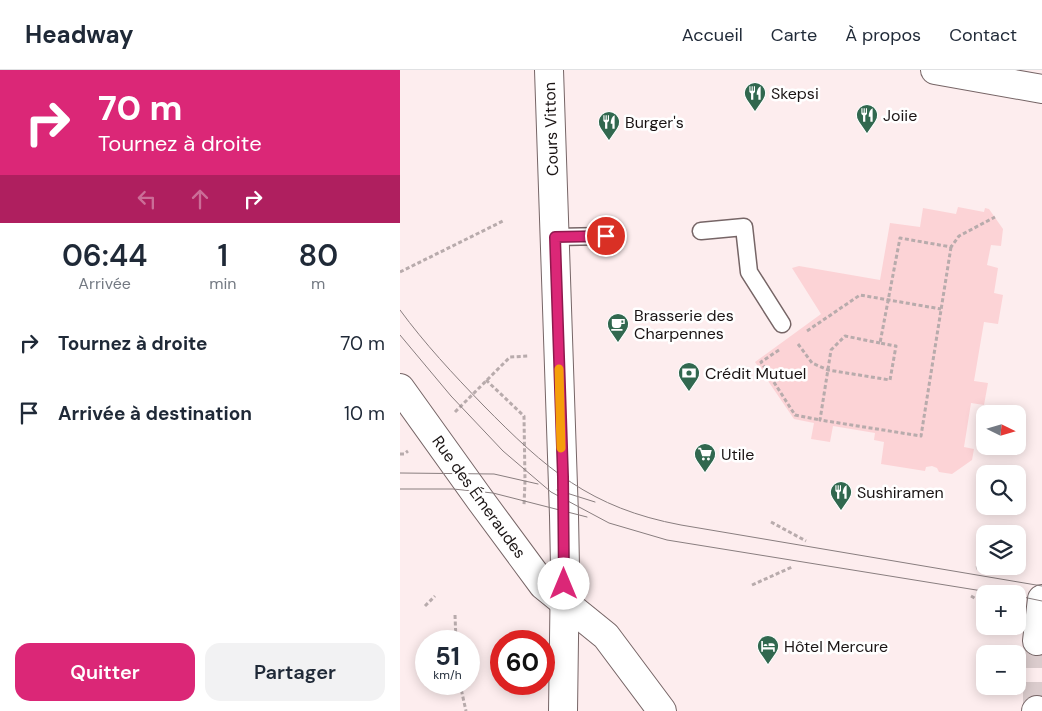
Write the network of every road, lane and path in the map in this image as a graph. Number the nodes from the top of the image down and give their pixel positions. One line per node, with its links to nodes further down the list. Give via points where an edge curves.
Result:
1 (548, 70): 8 (main road, Cours Vitton)
2 (935, 70): 3 (main road)
3 (1042, 89)
4 (995, 217): 9 (path, via 959,236)
5 (503, 221): 10 (path)
6 (701, 230): 13 (lane, via 744,227 749,272)
7 (606, 236): 8 (lane)
8 (555, 237): 32 (main road, Cours Vitton)
9 (951, 247): 11 (path, via 900,238); 12 (path)
10 (400, 272)
11 (888, 299): 12 (path); 14 (path, via 860,294); 15 (path)
12 (941, 309): 22 (path, via 921,436)
13 (782, 324): 18 (path, via 812,362)
14 (802, 334)
15 (880, 343): 18 (path, via 845,336 831,350); 18 (path, via 896,346 890,380)
16 (786, 345): 22 (path, via 761,362 795,415)
17 (520, 356): 19 (path, via 510,356)
18 (828, 370): 22 (path)
19 (486, 380): 21 (path); 23 (path, via 524,416)
20 (400, 388): 32 (main road, Rue des Émeraudes, via 543,585)
21 (478, 388)
22 (820, 420)
23 (524, 508)
24 (771, 522): 25 (path)
25 (806, 541)
26 (792, 567): 27 (path)
27 (752, 585)
28 (435, 596): 33 (path)
29 (971, 596): 31 (path)
30 (1042, 598): 36 (main road)
31 (976, 599)
32 (564, 600): 39 (main road, Cours Vitton); 40 (main road, Rue des Émeraudes, via 606,636)
33 (425, 606)
34 (455, 615): 35 (path)
35 (456, 630)
36 (1037, 641)
37 (462, 695): 38 (path)
38 (466, 711)
39 (563, 711)
40 (662, 711)

